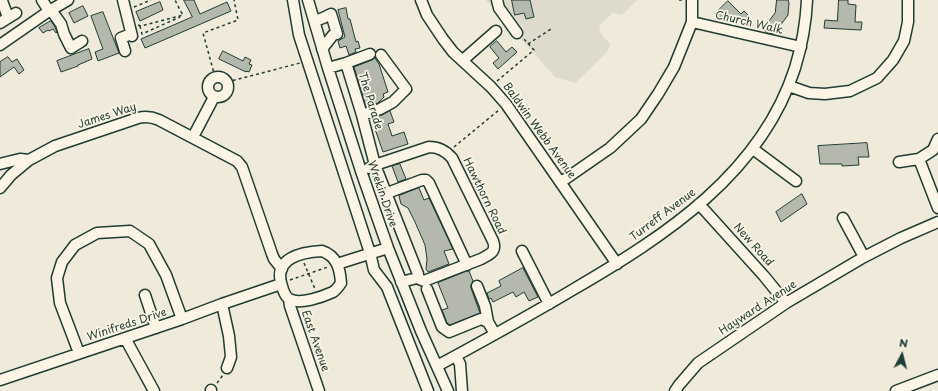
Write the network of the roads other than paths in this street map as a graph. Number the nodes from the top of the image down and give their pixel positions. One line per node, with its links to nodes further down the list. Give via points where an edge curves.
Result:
1 (42, 0): 12 (street)
2 (68, 0): 12 (street)
3 (293, 0): 50 (street, via 299,35)
4 (308, 0): 14 (street, Wrekin Drive)
5 (421, 0): 25 (street, Baldwin Webb Avenue, via 427,15 443,39)
6 (497, 0): 17 (street, via 499,8)
7 (692, 0): 15 (street)
8 (807, 0): 20 (street, Turreff Avenue)
9 (908, 0): 28 (street, via 908,22 904,41 893,60 877,78 850,92 809,93)
10 (2, 1): 13 (street)
11 (127, 5): 22 (street, via 130,31 121,38)
12 (50, 11): 18 (street, via 61,24 71,48); 19 (street)
13 (8, 17)
14 (315, 21): 21 (street, Wrekin Drive); 21 (street, via 331,14 337,34)
15 (692, 22): 20 (street, Church Walk); 40 (street, via 674,68 641,119 610,148)
16 (496, 31): 25 (street)
17 (518, 32)
18 (82, 41)
19 (0, 45)
20 (801, 47): 28 (street, Turreff Avenue)
21 (322, 49): 27 (street, Wrekin Drive)
22 (125, 51)
23 (370, 54): 26 (street)
24 (381, 55): 30 (street, via 406,88 393,102)
25 (463, 60): 40 (street, Baldwin Webb Avenue, via 506,104)
26 (346, 63): 27 (street, The Parade); 30 (street, The Parade)
27 (328, 68): 39 (street, Wrekin Drive)
28 (789, 86): 33 (street, Turreff Avenue, via 774,117)
29 (214, 97): 29 (street, via 208,87 210,81 216,77 222,78 228,82 229,88 226,94); 31 (street)
30 (362, 115): 38 (street, The Parade)
31 (193, 137): 35 (street, James Way, via 159,120 144,116 55,146); 55 (street, James Way, via 229,156 242,167 272,254)
32 (938, 139): 34 (street, via 933,150)
33 (753, 149): 41 (street); 44 (street, Turreff Avenue, via 728,178)
34 (919, 159): 36 (street); 45 (street)
35 (28, 160): 37 (street, James Way, via 20,159); 42 (street, James Way)
36 (899, 162)
37 (0, 164)
38 (375, 165): 39 (street); 43 (street, The Parade); 54 (street, Hawthorn Road, via 429,147 440,148 448,153 495,246 490,255)
39 (361, 171): 48 (street, Wrekin Drive)
40 (561, 182): 53 (street, Baldwin Webb Avenue)
41 (796, 182)
42 (0, 188)
43 (387, 193): 54 (street, via 422,180 429,182); 56 (street, The Parade, via 418,274)
44 (700, 204): 53 (street, Turreff Avenue, via 658,237); 63 (street, New Road)
45 (938, 208)
46 (843, 218): 51 (street)
47 (938, 222): 51 (street, Hayward Avenue)
48 (388, 248): 50 (street); 57 (street, Wrekin Drive)
49 (522, 251): 65 (street)
50 (370, 254): 52 (street); 79 (street, via 374,270 387,287)
51 (864, 257): 63 (street, Hayward Avenue)
52 (338, 264): 55 (street, via 328,253 322,251 293,257); 62 (street, via 341,283 334,291 302,302)
53 (617, 264): 65 (street, Turreff Avenue)
54 (467, 265): 56 (street, Hawthorn Road, via 424,281)
55 (282, 269): 58 (street)
56 (417, 278): 57 (street, Hawthorn Road)
57 (401, 282): 73 (street, Wrekin Drive)
58 (281, 284): 62 (street); 64 (street, Winifreds Drive)
59 (477, 286): 67 (street)
60 (427, 289): 67 (street, via 442,327 449,332 481,320)
61 (145, 295): 68 (street)
62 (289, 299): 78 (street, East Avenue)
63 (786, 303): 82 (street, Hayward Avenue, via 698,363)
64 (222, 304): 66 (street, Winifreds Drive); 74 (street, via 231,357)
65 (549, 304): 69 (street, Turreff Avenue)
66 (182, 319): 68 (street, Winifreds Drive); 71 (street, Winifreds Drive, via 166,275 149,244 130,231 97,233 75,245 62,262 57,278 60,303)
67 (488, 322): 69 (street)
68 (156, 328): 70 (street, Winifreds Drive)
69 (495, 334): 72 (street, Turreff Avenue)
70 (125, 338): 71 (street, Winifreds Drive); 77 (street)
71 (79, 353): 76 (street, Winifreds Drive)
72 (456, 356): 73 (street, Turreff Avenue); 81 (street, via 460,364)
73 (437, 366): 80 (street, Wrekin Drive)
74 (227, 368)
75 (938, 374): 83 (street)
76 (0, 380)
77 (154, 391)
78 (319, 391)
79 (428, 391)
80 (448, 391)
81 (462, 391)
82 (675, 391)
83 (896, 391)

